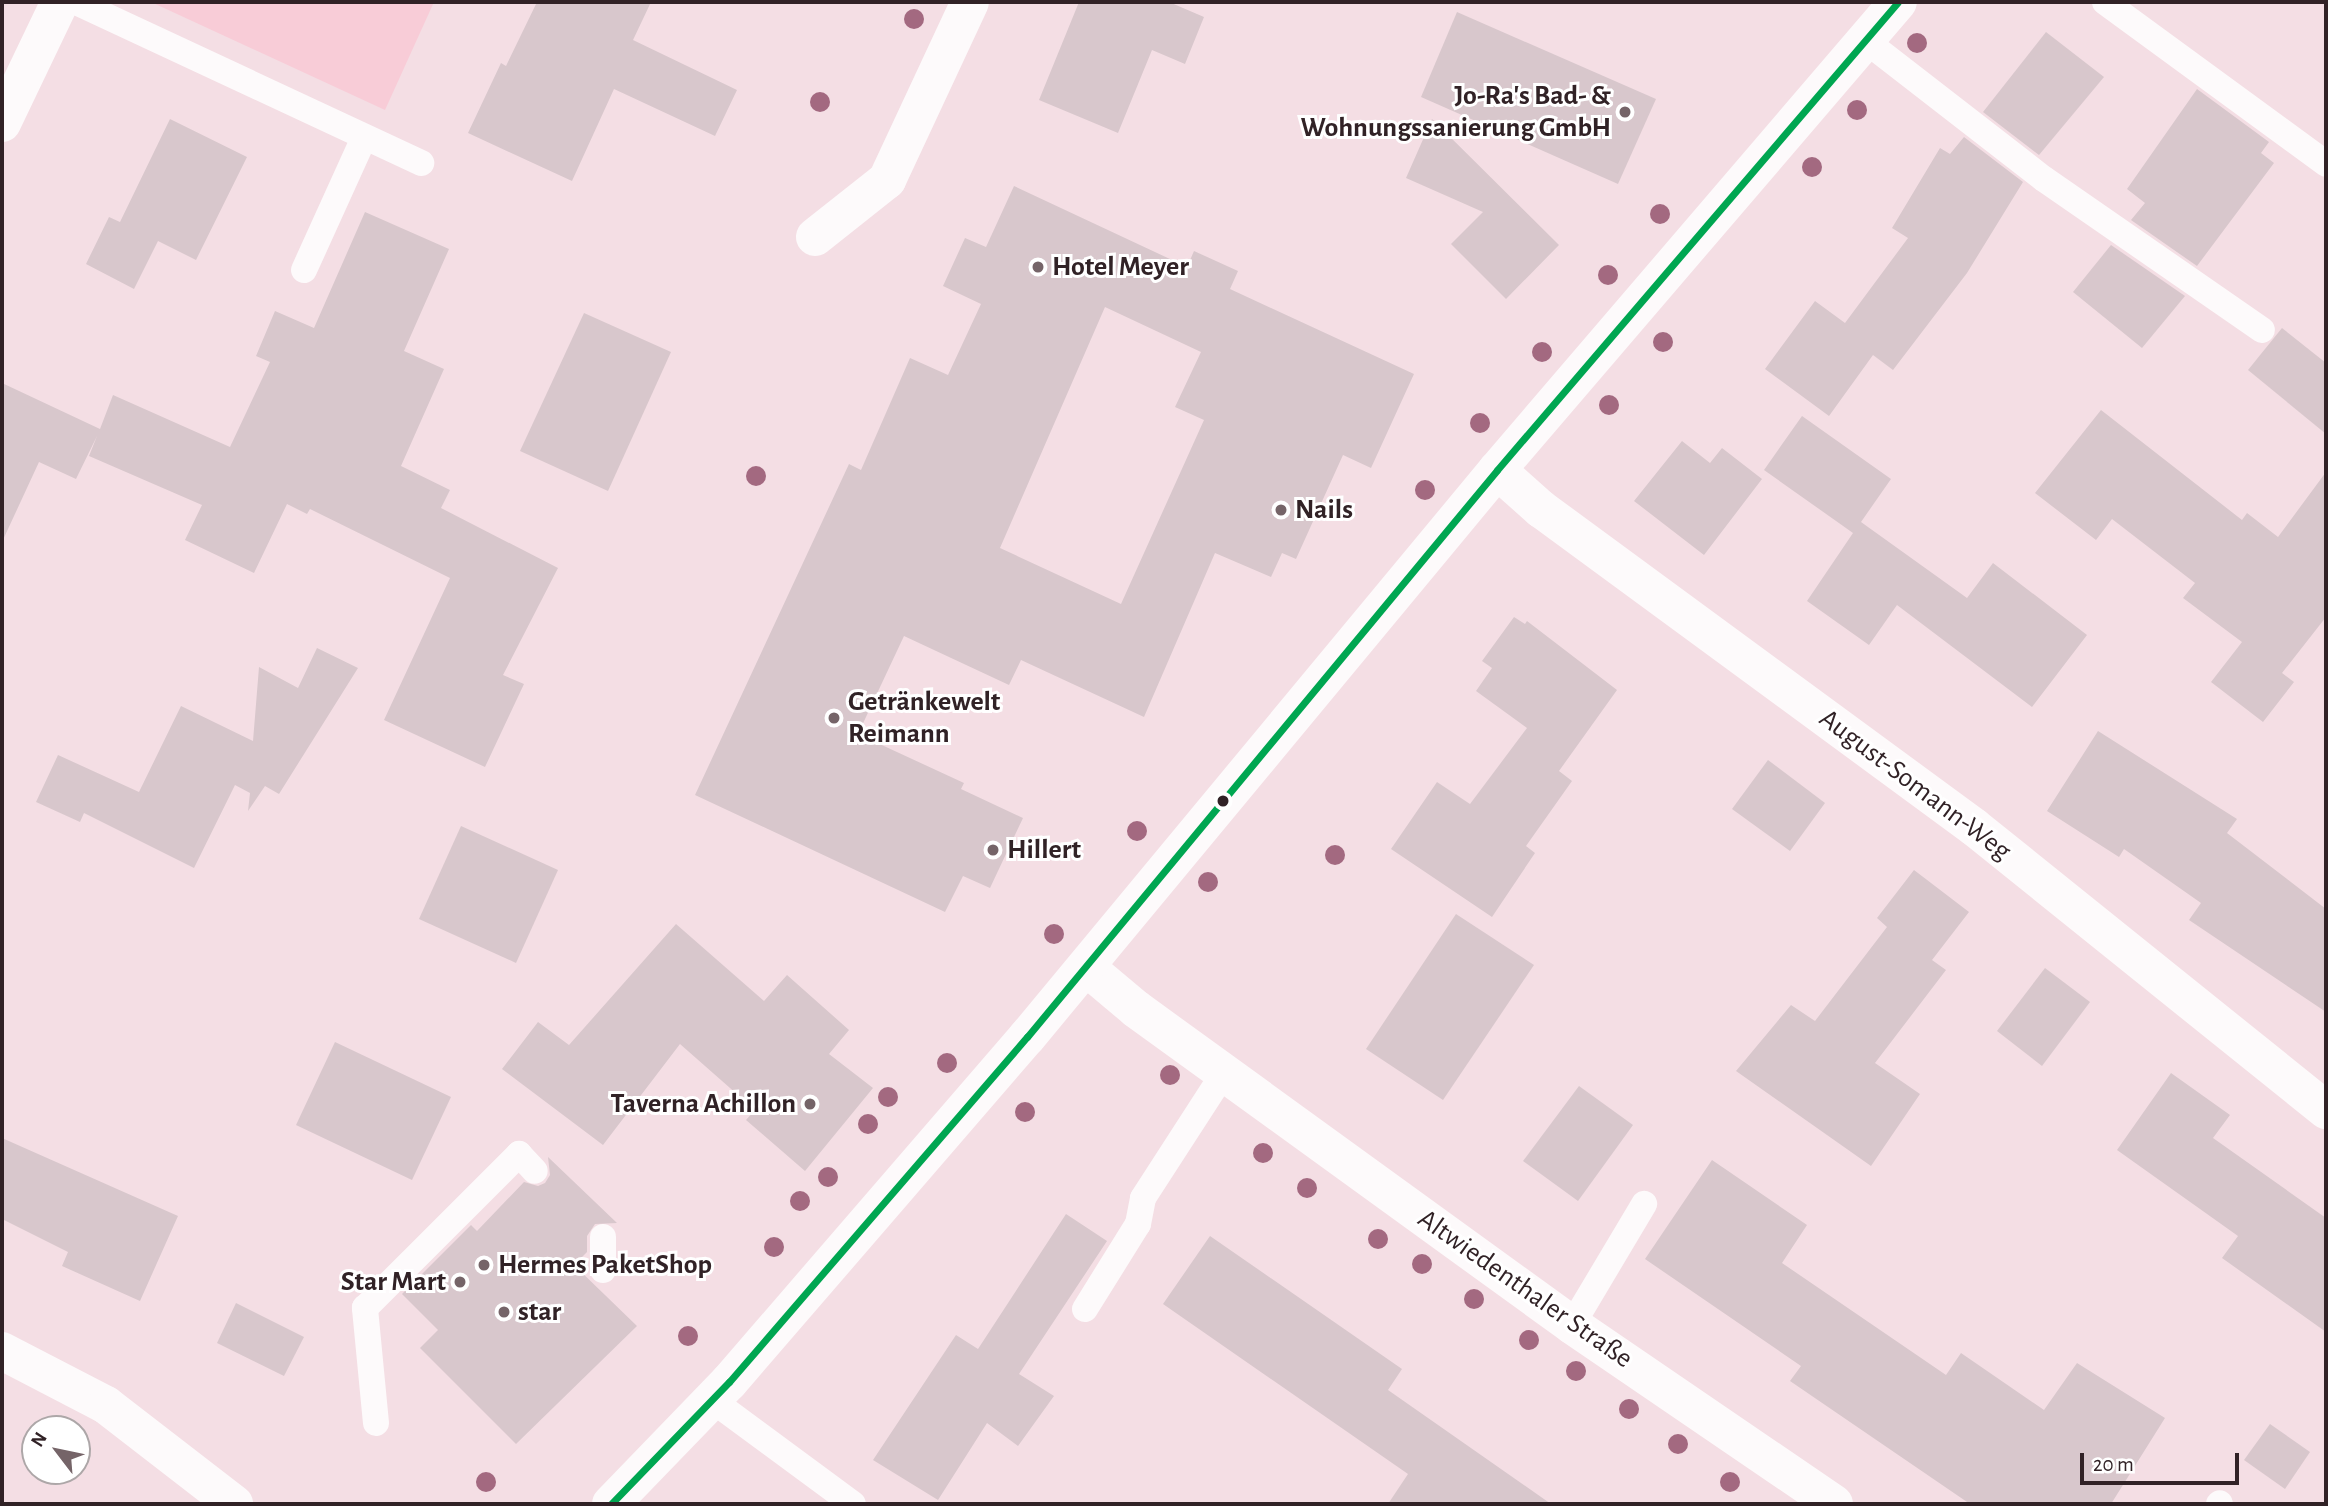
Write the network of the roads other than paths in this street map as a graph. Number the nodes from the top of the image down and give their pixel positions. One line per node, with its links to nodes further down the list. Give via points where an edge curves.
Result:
1 (60, 2): 7 (street)
2 (76, 2): 8 (lane)
3 (970, 2): 11 (street, via 887,180)
4 (1898, 2): 6 (street)
5 (2105, 2): 10 (lane)
6 (1866, 41): 13 (lane, via 2044,179); 14 (street)
7 (2, 123)
8 (364, 138): 9 (lane); 12 (lane)
9 (421, 163)
10 (2326, 164)
11 (815, 237)
12 (304, 270)
13 (2262, 330)
14 (1497, 470): 15 (street); 17 (street, August-Somann-Weg, via 1541,509 1974,827)
15 (1086, 967): 16 (street, Altwiedenthaler Straße); 25 (street)
16 (1224, 1073): 22 (lane, via 1143,1198 1138,1224); 23 (street, Altwiedenthaler Straße)
17 (2326, 1111)
18 (535, 1171): 26 (lane, via 519,1154 365,1308)
19 (1644, 1204): 23 (lane)
20 (603, 1237): 21 (lane)
21 (603, 1270)
22 (1085, 1308)
23 (1572, 1325): 30 (street, Altwiedenthaler Straße)
24 (2, 1351): 27 (street, via 106,1405)
25 (712, 1400): 28 (street); 29 (lane)
26 (376, 1423)
27 (234, 1504)
28 (611, 1504)
29 (853, 1504)
30 (1834, 1504)

